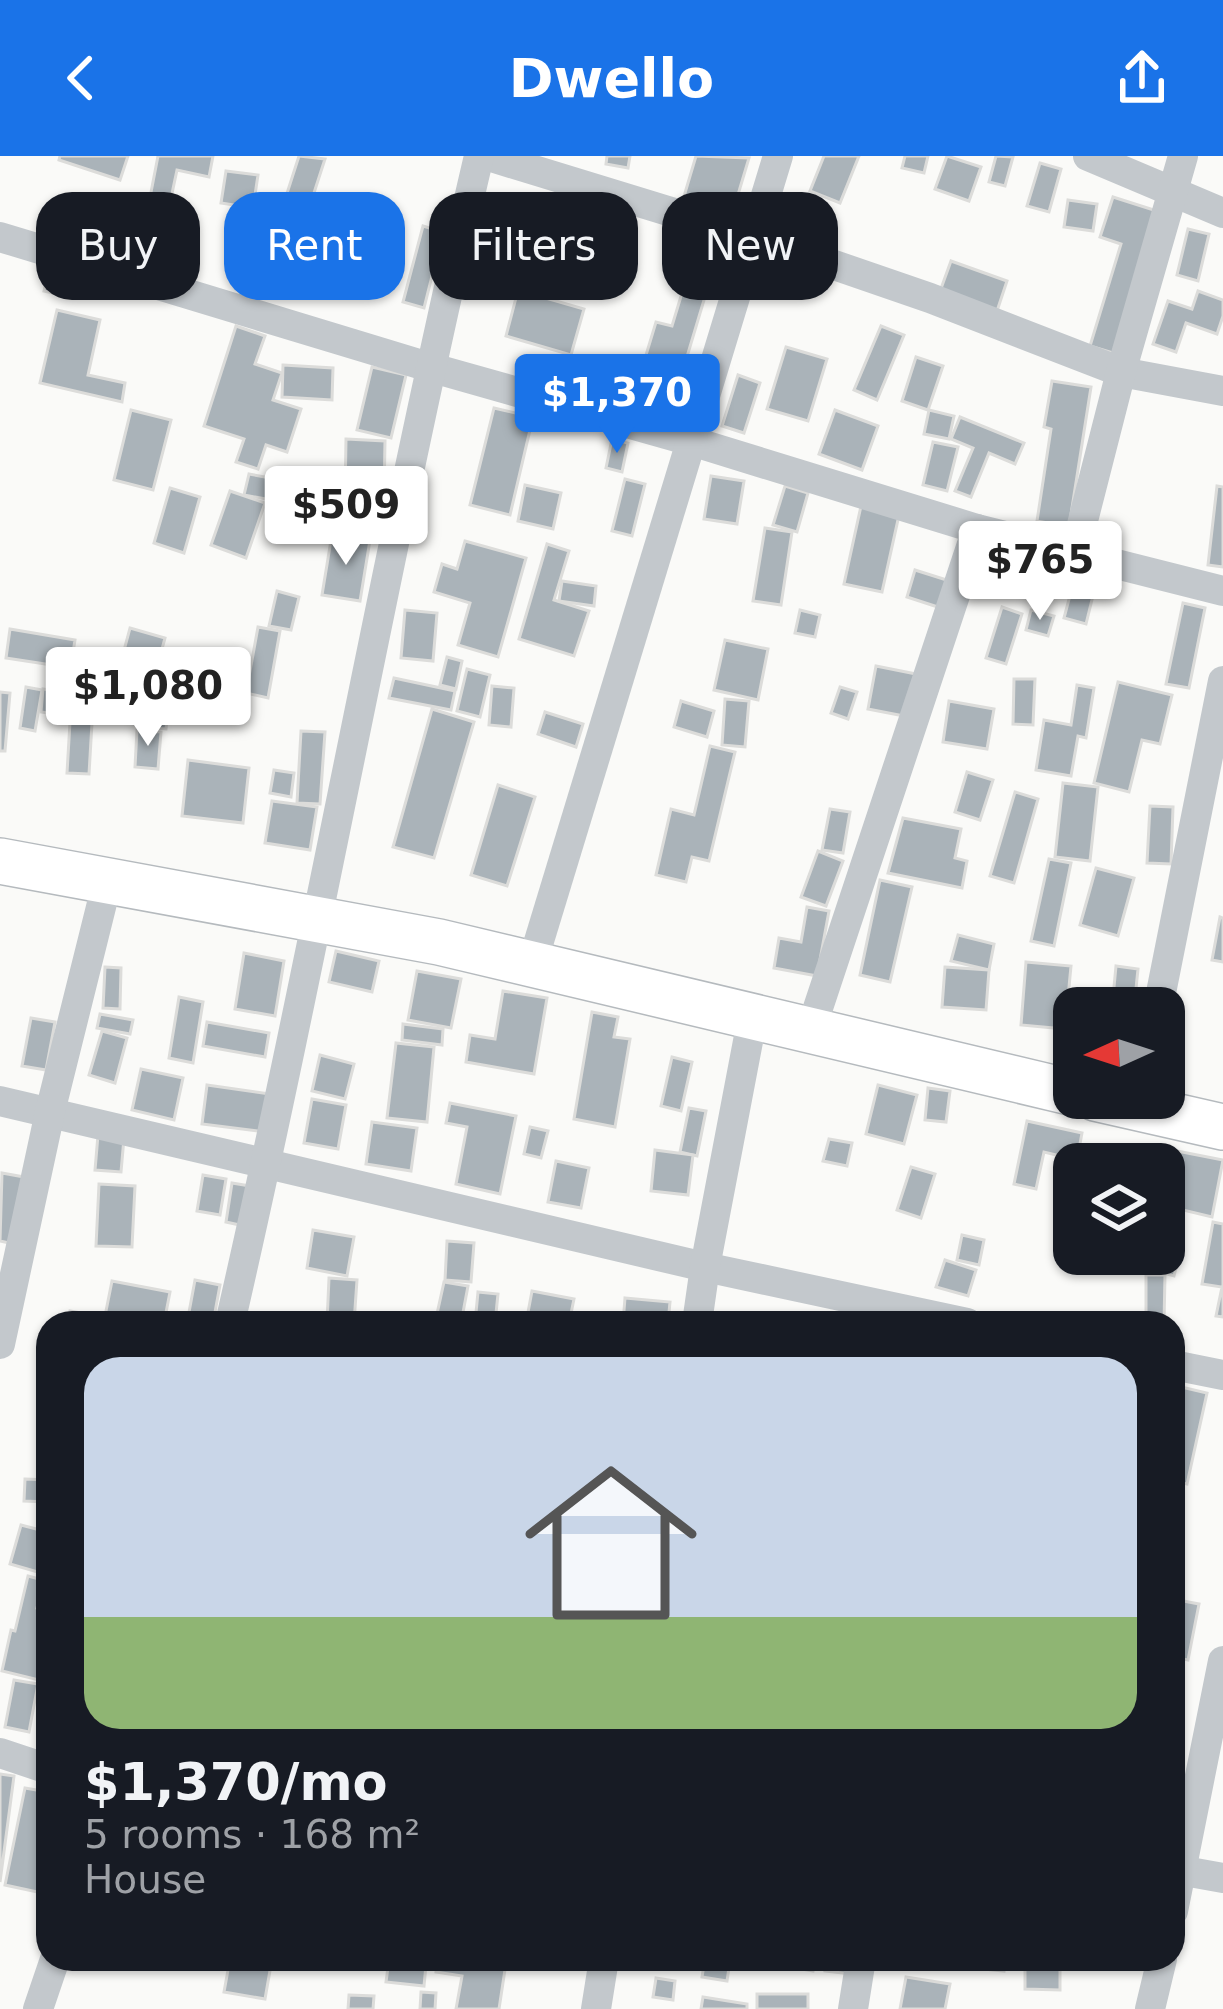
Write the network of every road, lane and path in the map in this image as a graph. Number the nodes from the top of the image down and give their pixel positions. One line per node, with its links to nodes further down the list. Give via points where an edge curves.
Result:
1 (484, 156): 7 (street); 12 (street)
2 (778, 156): 5 (street)
3 (1088, 156): 6 (street)
4 (1183, 156): 6 (street)
5 (767, 192)
6 (1172, 193): 8 (street); 13 (street)
7 (662, 210)
8 (1223, 213)
9 (0, 237): 12 (street)
10 (838, 266): 13 (street)
11 (734, 300): 15 (street)
12 (429, 368): 15 (street); 22 (street)
13 (1121, 372): 14 (street); 17 (street)
14 (1223, 392)
15 (691, 440): 16 (street); 23 (street)
16 (977, 529): 17 (street); 26 (street)
17 (1076, 552): 18 (street)
18 (1223, 590)
19 (1223, 681): 24 (street)
20 (0, 861): 21 (main road)
21 (108, 879): 22 (main road); 29 (street)
22 (318, 919): 23 (main road); 32 (street)
23 (532, 964): 25 (main road)
24 (1162, 987)
25 (753, 1015): 26 (main road); 33 (street)
26 (812, 1028): 27 (main road)
27 (1053, 1088)
28 (0, 1101): 29 (street)
29 (50, 1112): 32 (street); 37 (street)
30 (1185, 1117): 31 (main road)
31 (1223, 1127)
32 (266, 1165): 33 (street); 34 (street)
33 (705, 1267): 35 (street); 36 (street)
34 (233, 1311)
35 (700, 1311)
36 (911, 1311)
37 (0, 1344)
38 (1185, 1367): 39 (street)
39 (1223, 1375)
40 (1223, 1661): 43 (street)
41 (0, 1753): 42 (street)
42 (36, 1764)
43 (1185, 1837)
44 (1185, 1871): 45 (street)
45 (1223, 1878)
46 (51, 1971): 50 (street)
47 (602, 1971): 51 (street)
48 (859, 1971): 52 (street)
49 (1159, 1971): 53 (street)
50 (38, 2009)
51 (596, 2009)
52 (853, 2009)
53 (1150, 2009)

